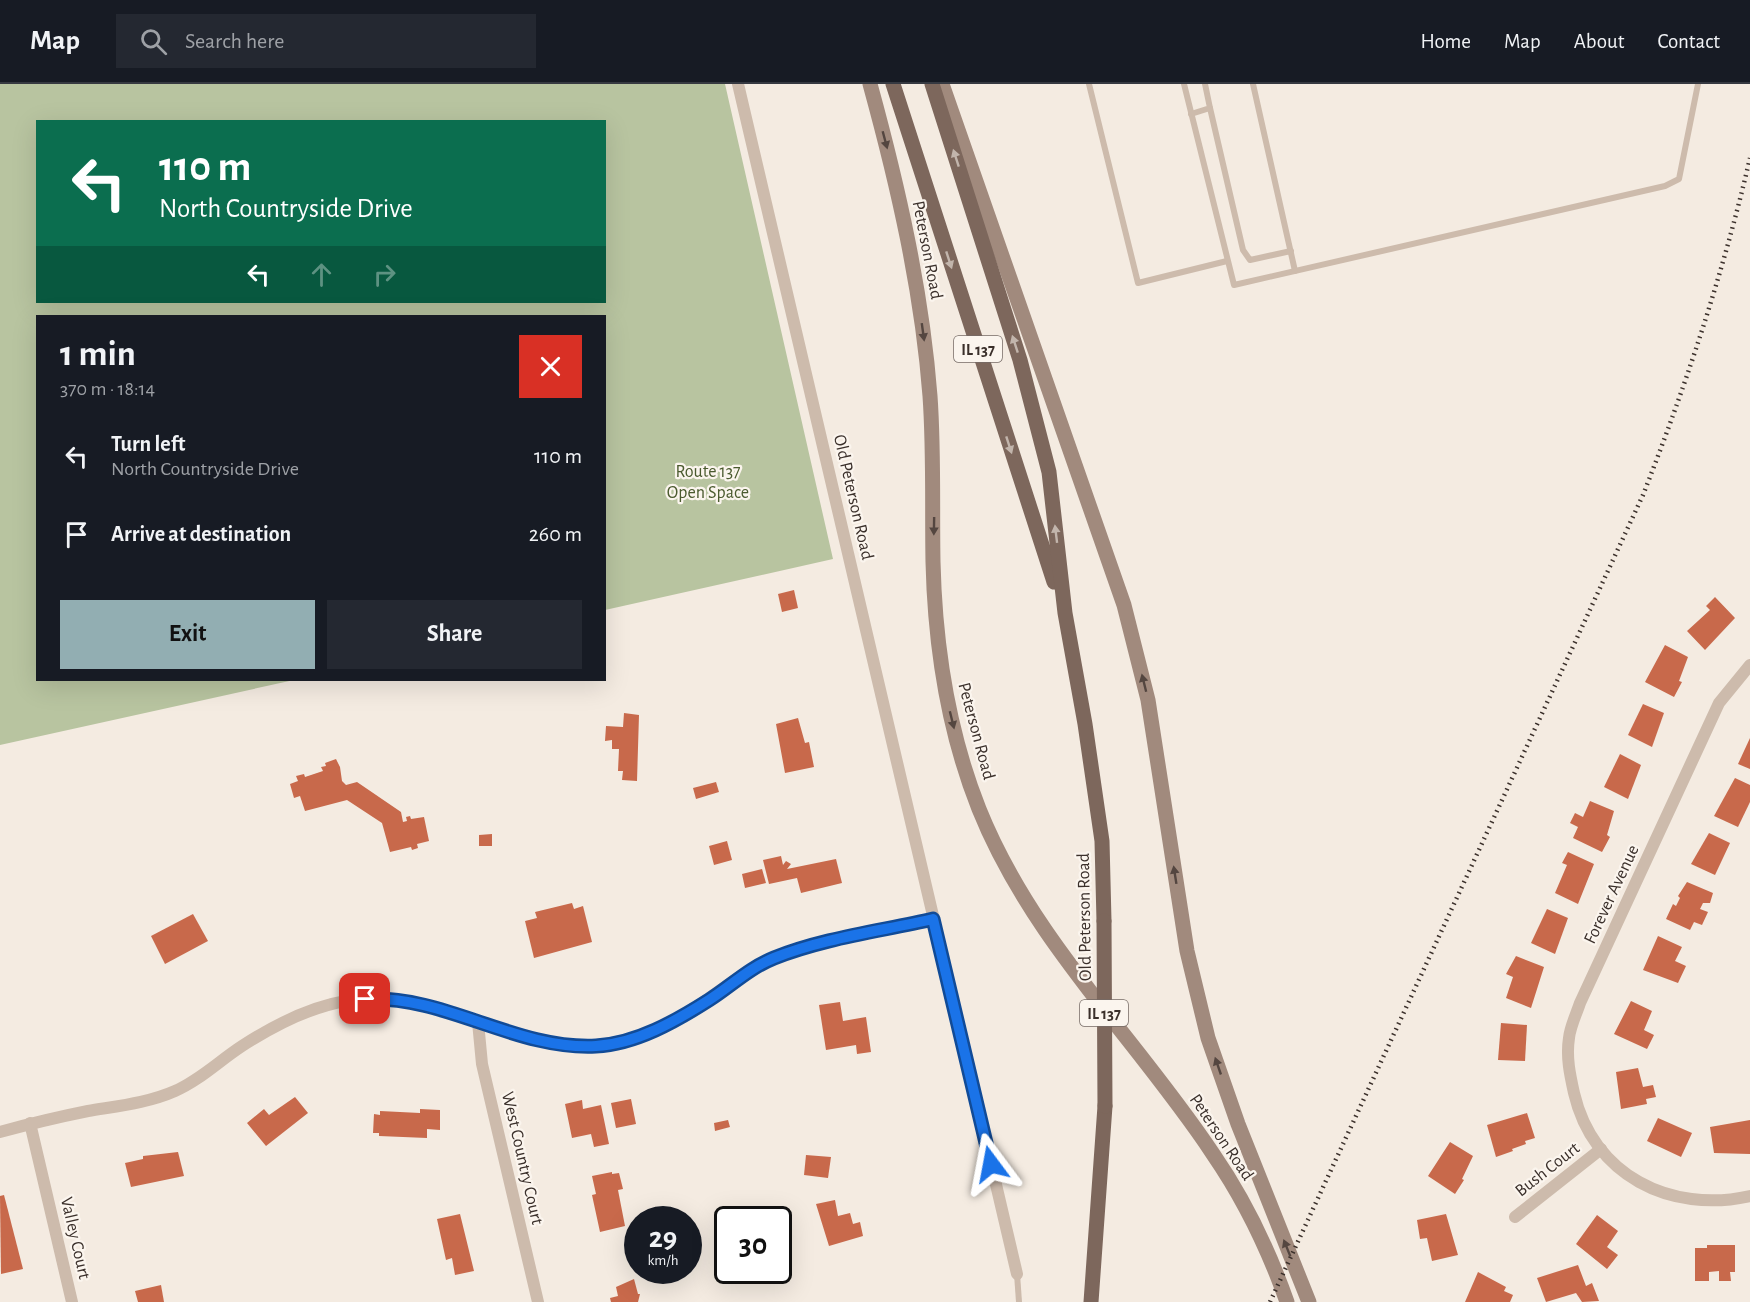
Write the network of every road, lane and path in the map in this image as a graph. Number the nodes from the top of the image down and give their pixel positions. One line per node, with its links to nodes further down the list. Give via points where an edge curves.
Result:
1 (738, 84): 18 (street, Old Peterson Road)
2 (870, 84): 30 (main road, Peterson Road, one-way to 30, via 891,163 924,332 931,410 933,563 940,657 957,741 979,808 1004,863 1062,957 1213,1154 1244,1206)
3 (893, 84): 16 (main road, Peterson Road / IL 137, one-way to 16)
4 (932, 84): 16 (main road, IL 137, one-way to 4, via 1049,472 1023,371)
5 (942, 84): 31 (main road, Peterson Road, one-way to 5, via 1208,1038 1187,951 1148,699 1124,605)
6 (1089, 84): 14 (lane, via 1138,283)
7 (1184, 84): 12 (lane)
8 (1205, 84): 11 (lane)
9 (1253, 84): 13 (lane)
10 (1698, 84): 15 (lane, via 1679,179 1665,186)
11 (1210, 108): 12 (lane); 13 (lane, via 1243,250 1250,260)
12 (1191, 114): 14 (lane)
13 (1291, 251): 15 (lane)
14 (1227, 261): 15 (lane, via 1234,285)
15 (1295, 271)
16 (1065, 613): 29 (main road, Old Peterson Road / IL 137, bridge, via 1102,841 1104,1106)
17 (1750, 665): 22 (street, Forever Avenue, via 1719,703 1580,1003 1569,1038 1569,1071 1577,1107 1584,1127)
18 (933, 919): 19 (street, via 772,958 672,1021 634,1038 598,1046 565,1045); 25 (street)
19 (478, 1022): 20 (street, via 412,1001 383,999 316,1008 286,1020 174,1091 149,1100); 27 (street, West Country Court, via 482,1064)
20 (30, 1124): 21 (street); 26 (street, Valley Court)
21 (0, 1132)
22 (1600, 1149): 23 (street, Forever Avenue, via 1642,1185 1669,1196 1718,1201); 24 (street, Bush Court)
23 (1750, 1196)
24 (1515, 1217)
25 (1017, 1274): 28 (lane)
26 (72, 1302)
27 (538, 1302)
28 (1019, 1302)
29 (1091, 1302)
30 (1287, 1302)
31 (1309, 1302)

